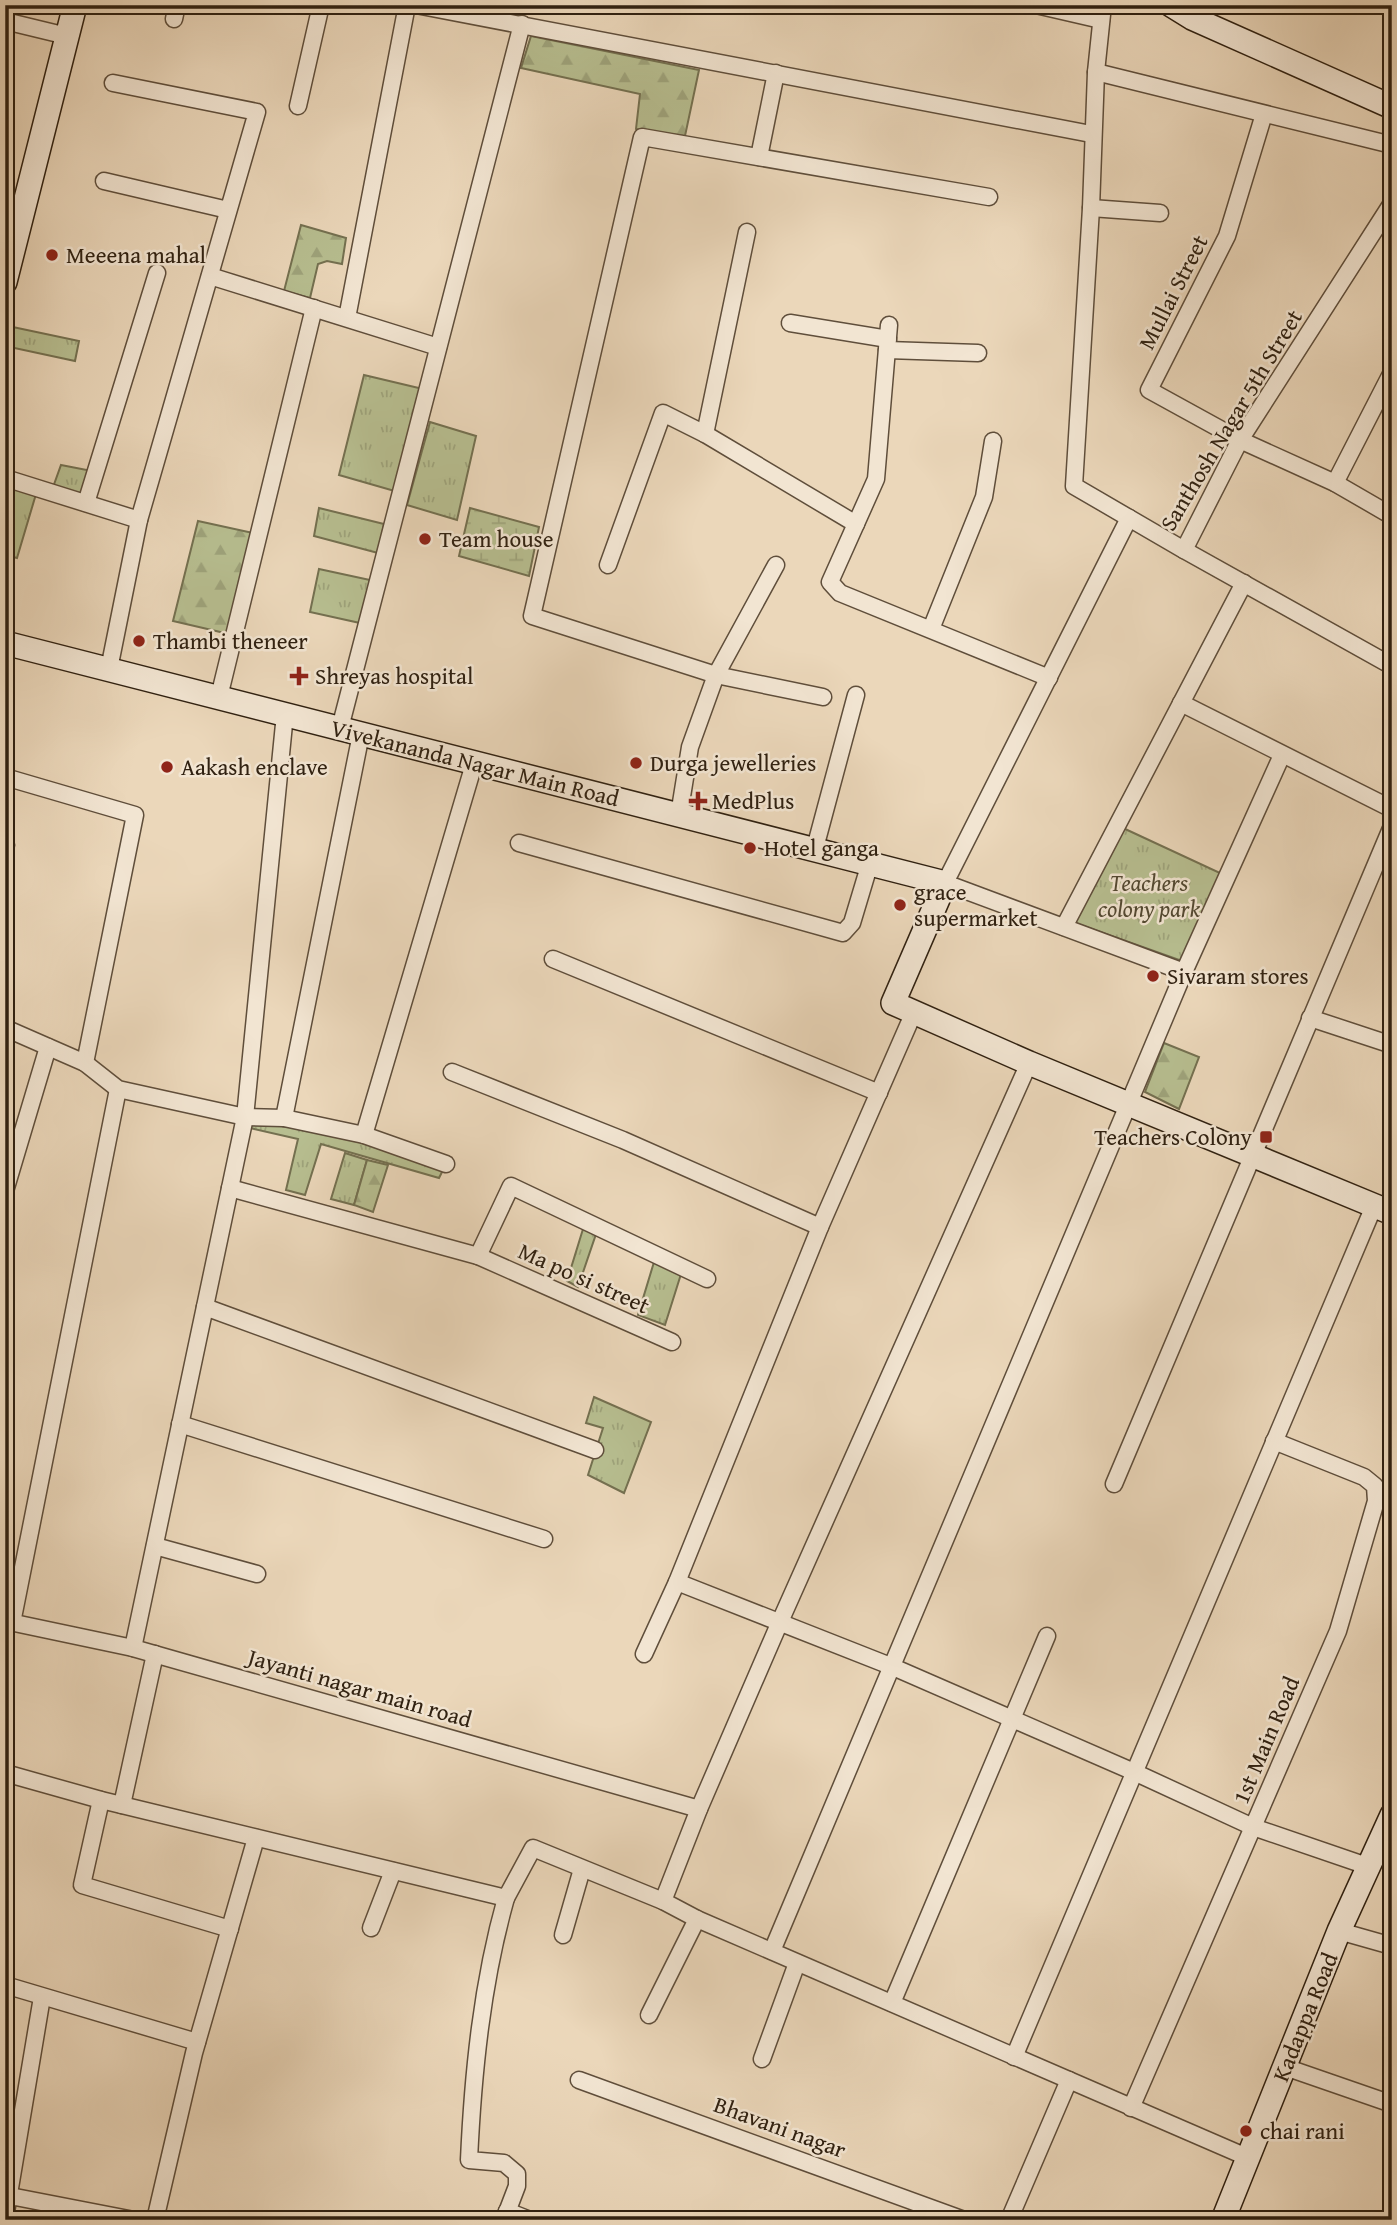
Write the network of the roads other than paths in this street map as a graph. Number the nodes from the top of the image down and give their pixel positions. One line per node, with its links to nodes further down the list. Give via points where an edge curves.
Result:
1 (75, 5): 11 (main road)
2 (321, 5): 15 (street)
3 (407, 5): 32 (street)
4 (416, 5): 10 (street)
5 (1036, 5): 8 (street)
6 (1171, 5): 7 (main road)
7 (1194, 12): 16 (main road)
8 (1102, 13): 12 (street)
9 (5, 21): 11 (street)
10 (522, 24): 13 (street); 35 (street)
11 (67, 36): 30 (main road)
12 (1096, 72): 17 (street); 18 (street)
13 (776, 73): 18 (street); 20 (street)
14 (113, 83): 25 (street, via 257,112)
15 (298, 106)
16 (1391, 106)
17 (1264, 114): 19 (street); 39 (street, Mullai Street, via 1227,236 1149,390)
18 (1091, 134): 24 (street)
19 (1392, 145)
20 (759, 157): 22 (street); 56 (street, via 642,137 532,616)
21 (104, 181): 25 (street)
22 (989, 197)
23 (1392, 203): 39 (street, Santhosh Nagar 5th Street)
24 (1091, 208): 26 (street); 45 (street, via 1074,486)
25 (228, 210): 29 (street)
26 (1160, 213)
27 (747, 232): 38 (street)
28 (158, 273): 43 (street)
29 (210, 276): 31 (street); 46 (street)
30 (5, 282)
31 (314, 308): 32 (street); 59 (street)
32 (347, 318): 35 (street)
33 (790, 323): 34 (street)
34 (888, 338): 36 (street); 47 (street, via 876,479)
35 (438, 347): 63 (street)
36 (978, 353)
37 (1392, 372): 42 (street)
38 (705, 433): 47 (street); 49 (street, via 663,413)
39 (1240, 440): 42 (street); 48 (street, Santhosh Nagar 5th Street)
40 (993, 441): 52 (street, via 984,497)
41 (5, 478): 43 (street)
42 (1335, 483): 44 (street)
43 (86, 503): 46 (street)
44 (1392, 516)
45 (1129, 518): 48 (street, Santhosh Nagar 5th Street); 57 (street, Santhosh Nagar 5th Street)
46 (139, 520): 55 (street)
47 (856, 524): 52 (street, via 830,582 840,593)
48 (1184, 550): 51 (street)
49 (608, 565)
50 (776, 565): 56 (street)
51 (1244, 583): 54 (street); 61 (street)
52 (931, 629): 57 (street)
53 (5, 643): 55 (main road, Vivekananda Nagar Main Road)
54 (1391, 663)
55 (109, 669): 59 (main road, Vivekananda Nagar Main Road)
56 (716, 675): 60 (street); 68 (street, via 690,747)
57 (1049, 678): 73 (street, Santhosh Nagar 5th Street)
58 (856, 695): 71 (street)
59 (219, 697): 62 (main road, Vivekananda Nagar Main Road)
60 (823, 697)
61 (1181, 703): 64 (street); 74 (street)
62 (285, 714): 63 (main road, Vivekananda Nagar Main Road); 88 (street)
63 (351, 731): 65 (main road, Vivekananda Nagar Main Road); 89 (street)
64 (1282, 755): 67 (street); 76 (street)
65 (474, 764): 68 (main road, Vivekananda Nagar Main Road); 90 (street)
66 (5, 777): 82 (street, via 135,815)
67 (1392, 809)
68 (679, 815): 71 (main road, Vivekananda Nagar Main Road)
69 (1392, 826): 78 (street)
70 (519, 843): 72 (street, via 843,933 852,923)
71 (815, 848): 72 (main road, Vivekananda Nagar Main Road)
72 (870, 863): 73 (main road, Vivekananda Nagar Main Road)
73 (945, 883): 74 (street); 77 (main road, via 893,1003)
74 (1064, 927): 76 (street)
75 (553, 959): 86 (street)
76 (1184, 972): 87 (street)
77 (914, 1012): 83 (main road); 86 (street)
78 (1310, 1018): 80 (street); 91 (street)
79 (5, 1028): 81 (street)
80 (1392, 1045)
81 (48, 1047): 82 (street); 94 (street)
82 (85, 1063): 85 (street)
83 (1029, 1063): 87 (main road); 110 (street)
84 (452, 1072): 96 (street, via 623,1140)
85 (118, 1090): 88 (street); 109 (street)
86 (879, 1093): 96 (street)
87 (1130, 1102): 91 (main road); 115 (street)
88 (246, 1117): 89 (street); 93 (street)
89 (284, 1118): 90 (street)
90 (364, 1135): 92 (street)
91 (1255, 1155): 95 (main road); 104 (street)
92 (446, 1164)
93 (230, 1188): 97 (street, Ma po si street); 99 (street)
94 (5, 1191)
95 (1383, 1210): 102 (street)
96 (820, 1227): 108 (street)
97 (478, 1256): 98 (street, via 511,1186); 100 (street, Ma po si street)
98 (707, 1279)
99 (205, 1307): 101 (street); 103 (street)
100 (672, 1342)
101 (180, 1424): 105 (street); 106 (street)
102 (1274, 1441): 117 (street); 123 (street, 1st Main Road, via 1364,1477 1375,1486 1376,1501 1338,1631)
103 (595, 1450)
104 (1114, 1484)
105 (544, 1539)
106 (155, 1546): 107 (street); 112 (street)
107 (257, 1574)
108 (677, 1582): 110 (street); 114 (street)
109 (8, 1622): 112 (street, Jayanti nagar main road)
110 (779, 1624): 115 (street); 121 (street)
111 (1047, 1636): 116 (street)
112 (133, 1648): 113 (street, Jayanti nagar main road)
113 (155, 1654): 120 (street); 121 (street, Jayanti nagar main road)
114 (644, 1654)
115 (892, 1667): 116 (street); 136 (street)
116 (1013, 1720): 117 (street); 140 (street)
117 (1134, 1772): 123 (street); 143 (street)
118 (5, 1773): 119 (street)
119 (100, 1800): 120 (street); 132 (street, via 82,1885)
120 (122, 1805): 124 (street)
121 (699, 1809): 129 (street)
122 (1391, 1817): 125 (main road, Kadappa Road)
123 (1252, 1827): 125 (street); 149 (street, 1st Main Road)
124 (256, 1838): 127 (street); 132 (street)
125 (1370, 1867): 133 (main road, Kadappa Road)
126 (582, 1869): 128 (street, via 533,1848); 129 (street); 134 (street)
127 (393, 1871): 128 (street); 131 (street)
128 (506, 1898): 152 (street, via 483,2003 469,2133 469,2160 505,2163 517,2174)
129 (663, 1901): 130 (street)
130 (697, 1919): 136 (street); 141 (street)
131 (371, 1928)
132 (230, 1929): 142 (street)
133 (1339, 1931): 135 (street); 145 (main road, Kadappa Road)
134 (563, 1934)
135 (1392, 1946)
136 (772, 1951): 137 (street)
137 (797, 1963): 140 (street); 144 (street)
138 (5, 1985): 139 (street)
139 (42, 1997): 142 (street); 151 (street)
140 (892, 2004): 143 (street)
141 (649, 2015)
142 (197, 2042): 155 (street)
143 (1014, 2057): 147 (street)
144 (762, 2059)
145 (1285, 2067): 148 (street); 150 (main road, Kadappa Road)
146 (579, 2080): 157 (street, Bhavani nagar)
147 (1069, 2080): 149 (street); 158 (street)
148 (1392, 2105)
149 (1131, 2108): 150 (street)
150 (1249, 2158): 159 (main road, Kadappa Road)
151 (6, 2195): 153 (street); 154 (street)
152 (505, 2216): 156 (street)
153 (5, 2218)
154 (134, 2220)
155 (155, 2220)
156 (530, 2220)
157 (964, 2220)
158 (1009, 2220)
159 (1223, 2220)

